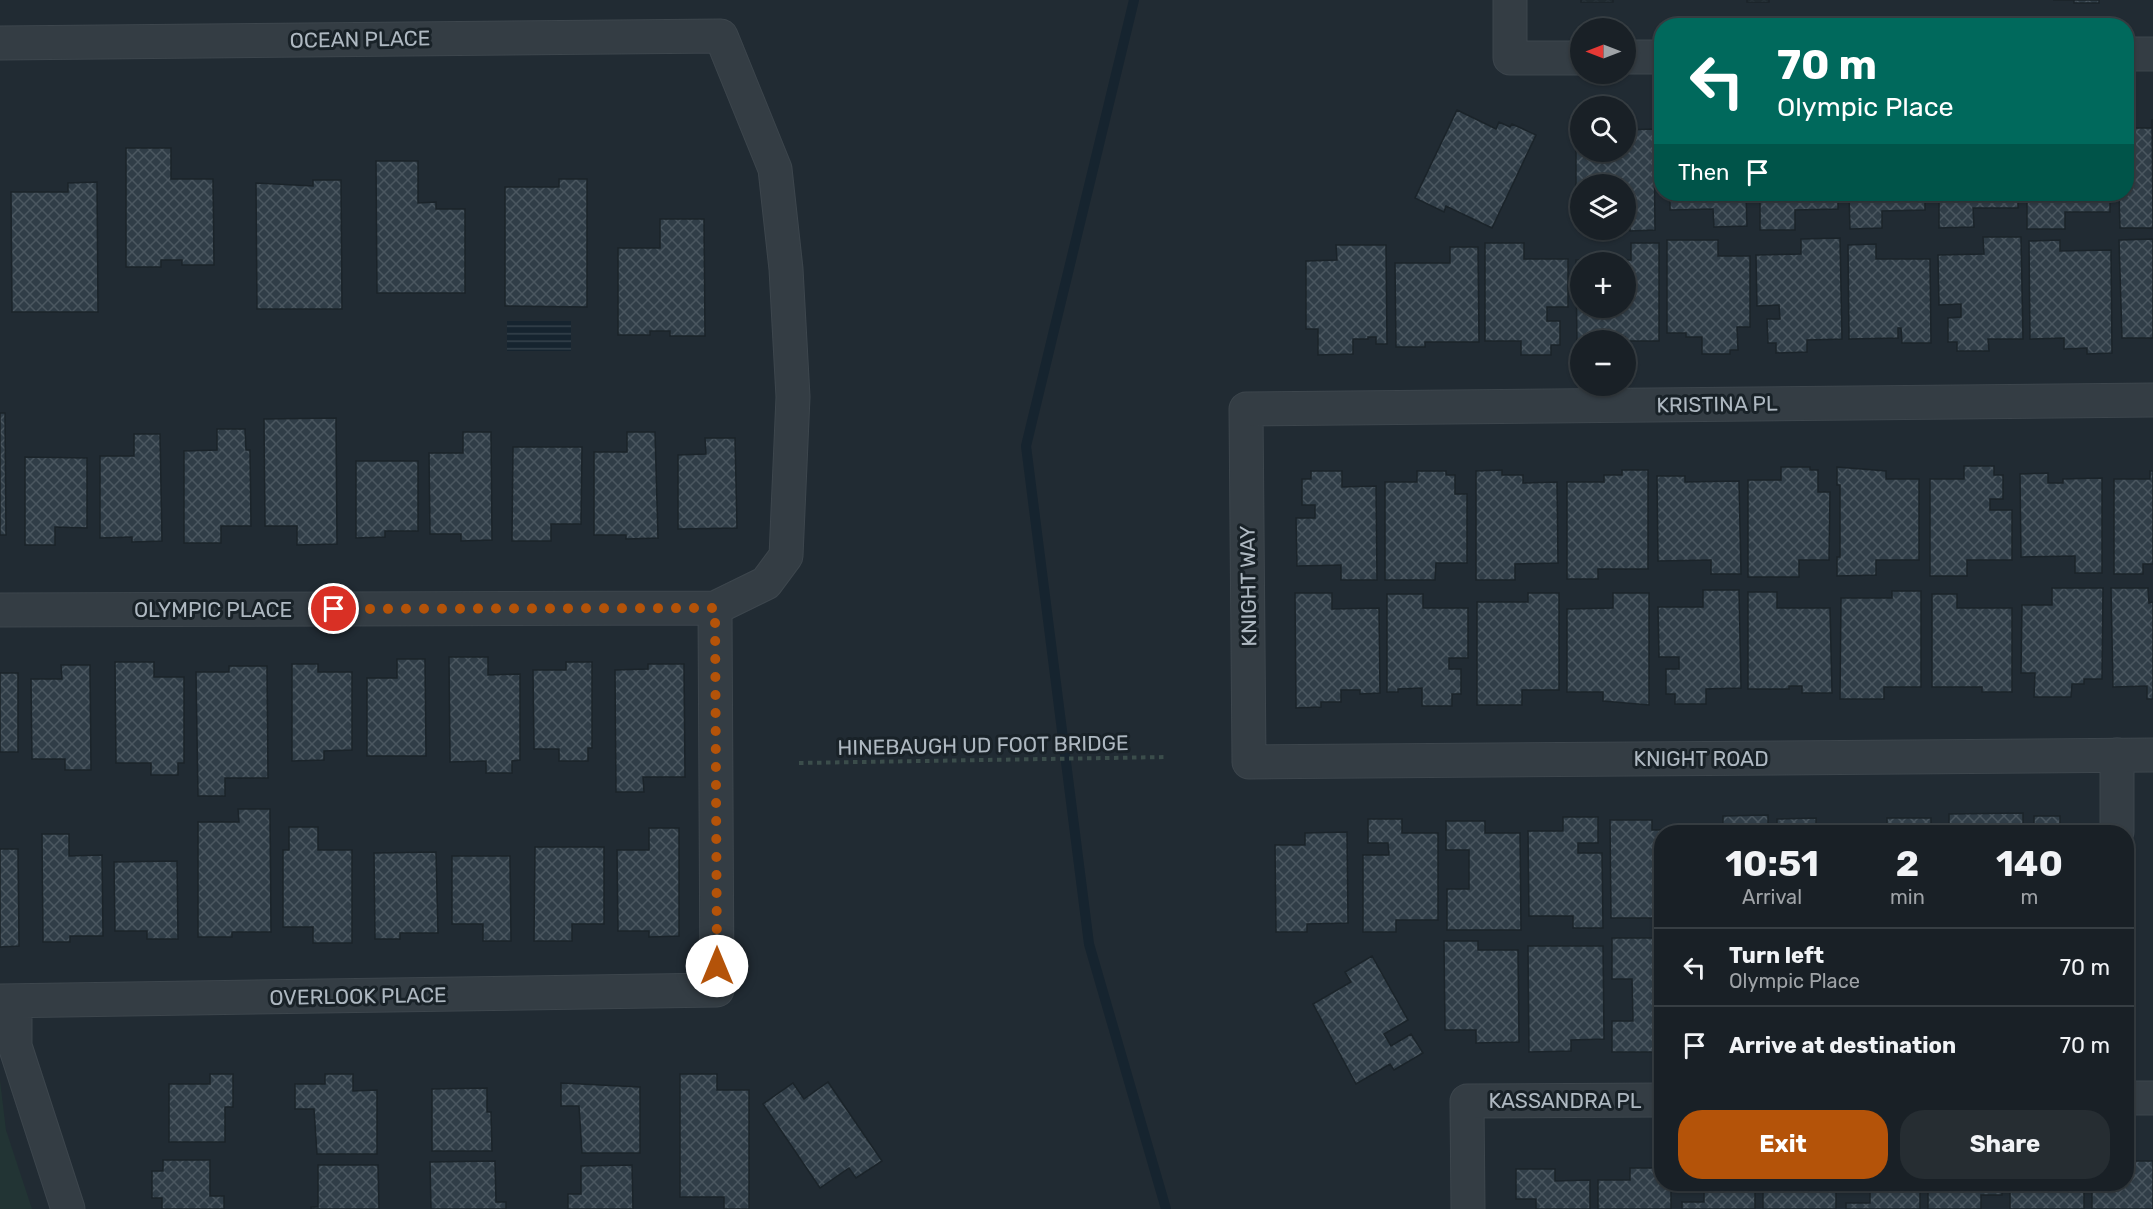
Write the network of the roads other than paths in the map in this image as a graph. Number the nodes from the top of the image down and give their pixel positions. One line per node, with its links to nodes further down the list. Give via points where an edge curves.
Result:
1 (1510, 0): 7 (street, via 1510,58)
2 (0, 43): 10 (street, OCEAN PLACE, via 721,36 775,169 786,269 793,397 786,556 766,583)
3 (2134, 54): 4 (street)
4 (2153, 54)
5 (1636, 57): 6 (street)
6 (1654, 57)
7 (1570, 58)
8 (2153, 400): 9 (street, KRISTINA PL)
9 (1246, 409): 14 (street, KNIGHT WAY)
10 (715, 608): 11 (street, OLYMPIC PLACE); 16 (street, OVERLOOK PLACE, via 717,990)
11 (0, 610)
12 (2117, 755): 13 (street, KNIGHT ROAD); 14 (street, KNIGHT ROAD); 15 (street)
13 (2153, 755)
14 (1249, 762)
15 (2117, 825)
16 (7, 1001): 20 (street, via 15,1046)
17 (2134, 1098): 18 (street)
18 (2153, 1098)
19 (1654, 1100): 21 (street, KASSANDRA PL, via 1467,1101)
20 (68, 1209)
21 (1468, 1209)

